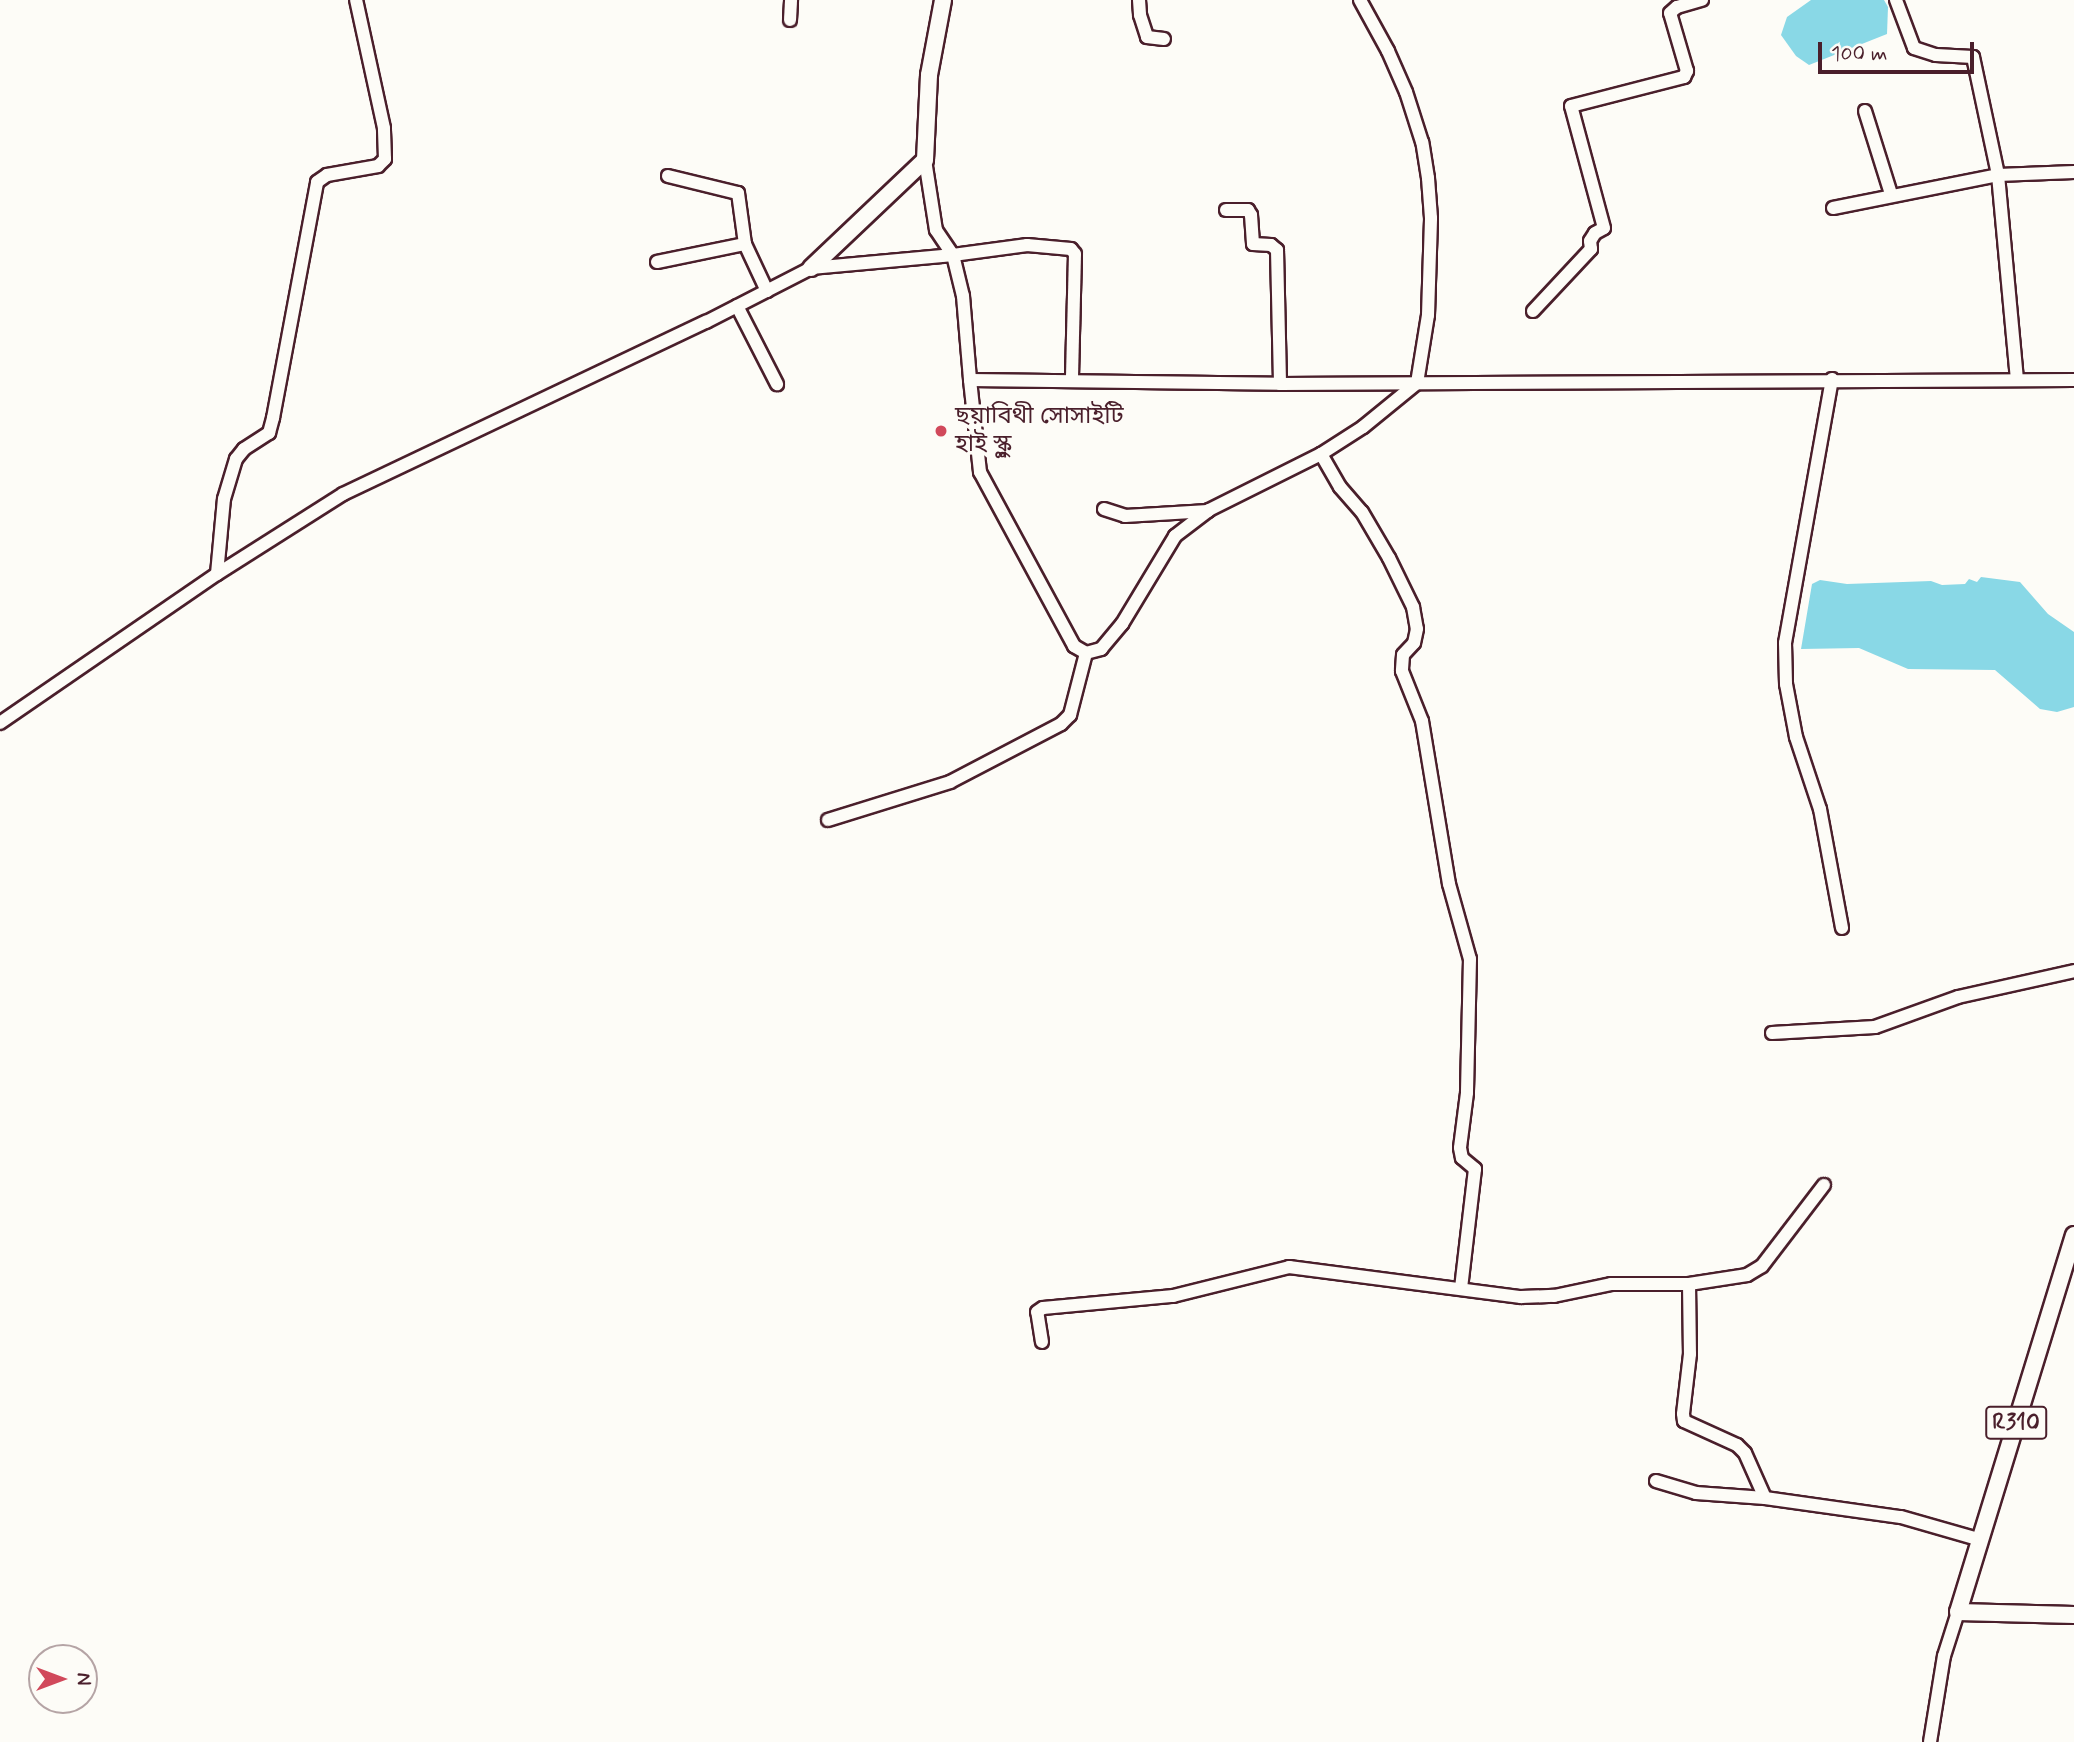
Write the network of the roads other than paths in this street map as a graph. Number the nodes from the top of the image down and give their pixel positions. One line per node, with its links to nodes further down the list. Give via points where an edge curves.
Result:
1 (356, 0): 36 (street, via 384,128 385,159 378,166 327,175 317,182 273,418 269,433 236,459 224,499)
2 (791, 0): 8 (street)
3 (943, 0): 11 (main road, via 929,75)
4 (1139, 0): 9 (street, via 1147,37)
5 (1360, 0): 30 (street, via 1406,93 1428,178 1432,218 1427,315)
6 (1702, 0): 24 (street, via 1670,13 1687,71 1684,77 1571,106 1604,228 1590,241 1591,249)
7 (1896, 0): 13 (street, via 1914,48 1936,55 1973,57)
8 (790, 20)
9 (1164, 39)
10 (1865, 111): 15 (street)
11 (925, 160): 19 (street, via 936,230); 21 (main road)
12 (2074, 172): 13 (street)
13 (1998, 175): 15 (street); 25 (street)
14 (668, 176): 18 (street, via 737,193)
15 (1891, 194): 16 (street)
16 (1833, 208)
17 (1226, 210): 32 (street, via 1248,210 1253,244 1277,250)
18 (746, 244): 20 (street); 22 (street)
19 (953, 255): 21 (street); 27 (street, via 963,296); 29 (street, via 1027,246 1071,249 1075,254)
20 (657, 262)
21 (811, 268): 22 (street)
22 (767, 291): 23 (street)
23 (737, 306): 31 (street); 36 (street, via 343,494)
24 (1533, 311)
25 (2017, 378): 26 (street); 28 (street)
26 (1832, 379): 30 (street); 40 (street, via 1785,643 1786,684 1796,737 1821,808)
27 (970, 380): 29 (street); 37 (street, via 980,472 1074,646)
28 (2074, 380)
29 (1072, 381): 32 (street)
30 (1417, 383): 32 (street); 33 (street)
31 (777, 384)
32 (1280, 384)
33 (1321, 454): 35 (street); 46 (street, via 1389,558 1413,607 1417,629 1414,643 1403,655 1402,671 1422,721 1449,884 1470,959 1467,1093 1460,1148 1462,1158 1475,1169)
34 (1104, 509): 35 (street, via 1125,516)
35 (1209, 510): 37 (street, via 1175,536 1122,624 1101,649)
36 (217, 574): 38 (street)
37 (1086, 653): 39 (street, via 1070,715 1061,724 950,782)
38 (0, 723)
39 (828, 820)
40 (1842, 928)
41 (2074, 971): 42 (street, via 1958,997 1875,1027)
42 (1772, 1033)
43 (1824, 1185): 45 (street, via 1762,1266 1747,1275)
44 (2074, 1235): 50 (main road, R310)
45 (1689, 1284): 46 (street, via 1611,1284 1554,1296 1521,1297); 49 (street, via 1690,1354 1684,1420 1737,1445)
46 (1461, 1288): 47 (street, via 1289,1267 1173,1296 1043,1308 1037,1312)
47 (1042, 1342)
48 (1656, 1481): 49 (street, via 1696,1493)
49 (1765, 1498): 50 (street, via 1900,1517)
50 (1981, 1540): 51 (main road, R310)
51 (1958, 1612): 52 (main road); 53 (street, via 1944,1656)
52 (2074, 1615)
53 (1930, 1742)

